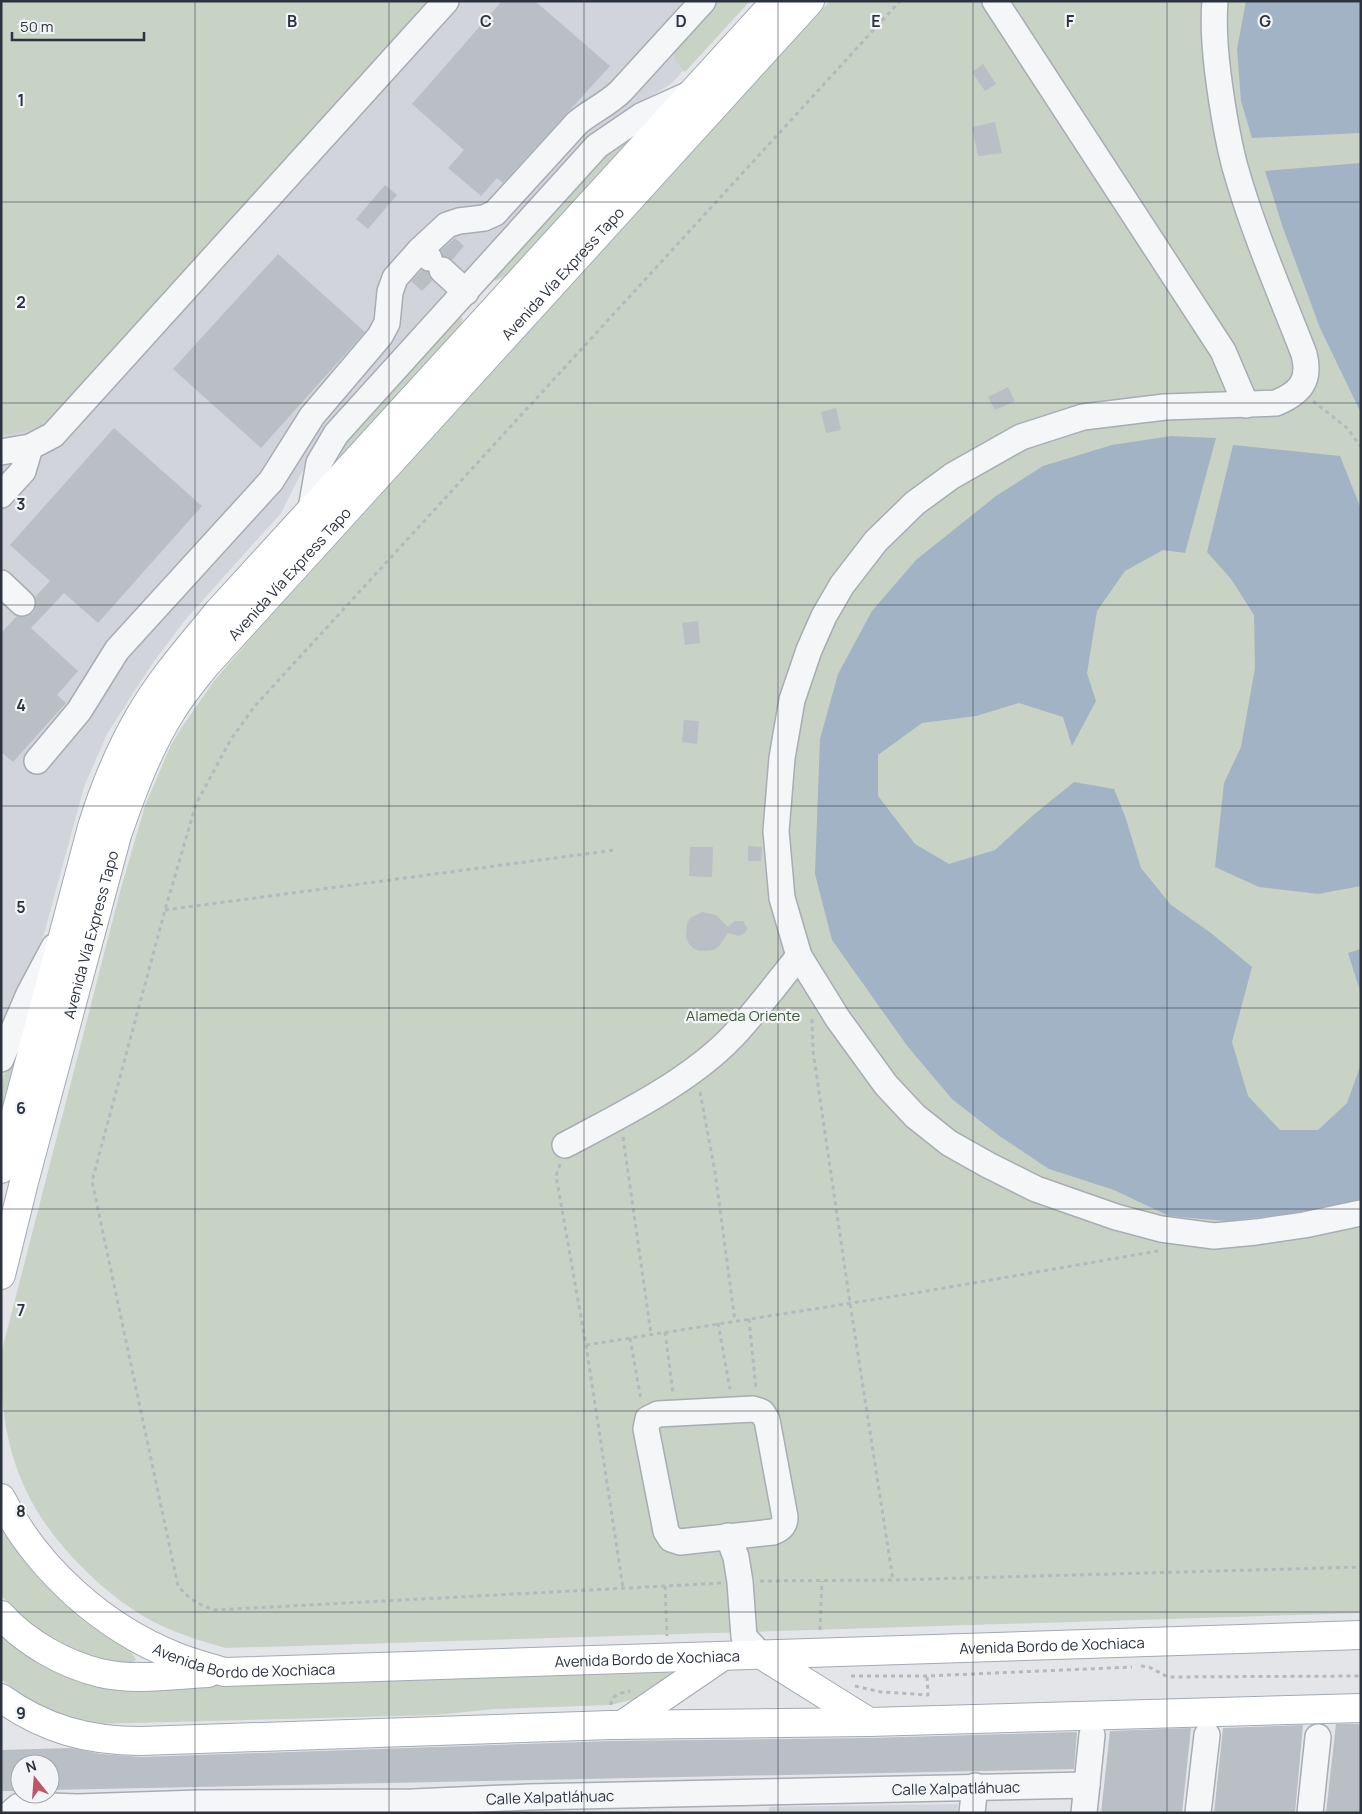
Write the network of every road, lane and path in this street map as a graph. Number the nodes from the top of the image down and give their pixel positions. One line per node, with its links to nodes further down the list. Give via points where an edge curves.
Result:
1 (446, 1): 13 (street, via 53,434)
2 (703, 1): 9 (street, via 621,91 584,117 495,213 447,224)
3 (776, 1): 8 (main road, Avenida Vía Express Tapo)
4 (810, 1): 30 (main road, Avenida Vía Express Tapo, via 205,666 173,708 136,782 117,835)
5 (900, 1): 22 (path, via 254,707 231,739 196,804)
6 (995, 1): 12 (street, via 1223,351)
7 (1215, 1): 11 (street, via 1223,113 1236,168 1257,232 1304,354 1306,377)
8 (692, 93): 10 (street, via 640,116 597,146); 17 (main road, Avenida Vía Express Tapo)
9 (431, 259): 10 (street); 20 (street, via 395,278 387,323 380,336 312,416 271,481 117,650 79,711)
10 (466, 292): 17 (street, via 336,434 319,463)
11 (1299, 390): 12 (street, via 1276,403); 14 (path, via 1347,428)
12 (1246, 405): 24 (street, via 1165,407 1083,417 1021,437 952,476 915,503 876,541 842,585 809,650 791,710 782,758 776,831 782,898)
13 (30, 447): 15 (street); 16 (street, via 22,471)
14 (1361, 447)
15 (1, 452)
16 (1, 495)
17 (311, 510): 23 (main road, Avenida Vía Express Tapo, via 182,655 140,716 101,800)
18 (1, 582): 19 (street)
19 (22, 603)
20 (37, 761)
21 (615, 850): 22 (path)
22 (165, 910): 51 (path, via 92,1181 178,1586 187,1597 215,1610)
23 (67, 920): 26 (street); 30 (main road, Avenida Vía Express Tapo)
24 (799, 956): 27 (street, via 733,1036); 32 (street, via 838,1019 886,1085 915,1116 949,1143 1036,1189 1161,1229 1214,1236 1304,1225)
25 (812, 1019): 35 (path, via 813,1051)
26 (1, 1059)
27 (695, 1070): 28 (street); 37 (path, via 715,1172)
28 (620, 1116): 29 (street); 40 (path)
29 (565, 1145): 42 (path, via 556,1176)
30 (9, 1175): 31 (main road, Avenida Vía Express Tapo)
31 (9, 1212): 34 (main road, Avenida Vía Express Tapo)
32 (1361, 1213)
33 (1163, 1250): 35 (path)
34 (1, 1276)
35 (850, 1303): 36 (path); 49 (path)
36 (748, 1318): 37 (path); 43 (path)
37 (735, 1321): 38 (path)
38 (718, 1324): 39 (path); 43 (path)
39 (665, 1332): 40 (path); 44 (path)
40 (651, 1334): 41 (path)
41 (630, 1338): 42 (path); 45 (path, via 641,1400)
42 (586, 1345): 51 (path)
43 (746, 1410): 44 (street); 47 (street, via 765,1415 767,1420 785,1522 773,1532)
44 (676, 1413): 45 (street, via 658,1414)
45 (648, 1419): 47 (street, via 646,1430 668,1536 680,1542)
46 (1, 1498): 56 (main road, Avenida Bordo de Xochiaca, via 45,1562 99,1613 118,1627 170,1654)
47 (728, 1536): 50 (street)
48 (1361, 1567): 49 (path)
49 (893, 1580): 50 (path)
50 (740, 1582): 51 (path); 54 (street)
51 (623, 1588)
52 (1, 1615): 56 (main road, via 22,1635 43,1648 101,1673 148,1676)
53 (1361, 1635): 54 (main road, Avenida Bordo de Xochiaca)
54 (752, 1646): 55 (main road, Avenida Bordo de Xochiaca); 63 (main road)
55 (723, 1656): 56 (main road, Avenida Bordo de Xochiaca); 64 (main road)
56 (224, 1672)
57 (845, 1676): 58 (path)
58 (928, 1676): 59 (path, via 1143,1666 1168,1677); 60 (path, via 928,1695 881,1692)
59 (1361, 1676)
60 (851, 1685)
61 (1, 1698): 64 (main road, via 28,1715 59,1728 91,1738 122,1741)
62 (1361, 1708): 63 (main road)
63 (869, 1722): 64 (main road)
64 (622, 1725)
65 (1207, 1734): 80 (street)
66 (1092, 1735): 68 (street)
67 (1318, 1738): 81 (street)
68 (1087, 1785): 69 (street, Calle Xalpatláhuac); 79 (street)
69 (975, 1786): 70 (street, Calle Xalpatláhuac); 78 (street)
70 (745, 1803): 71 (street, Calle Xalpatláhuac)
71 (635, 1804): 72 (street, Calle Xalpatláhuac)
72 (529, 1805): 74 (street, Calle Xalpatláhuac)
73 (303, 1807): 74 (street, Calle Xalpatláhuac); 75 (street, Calle Xalpatláhuac)
74 (413, 1807)
75 (199, 1808): 76 (street, Calle Xalpatláhuac)
76 (77, 1810): 77 (street, Calle Xalpatláhuac, via 25,1805)
77 (12, 1811)
78 (972, 1813)
79 (1084, 1813)
80 (1198, 1813)
81 (1310, 1813)

